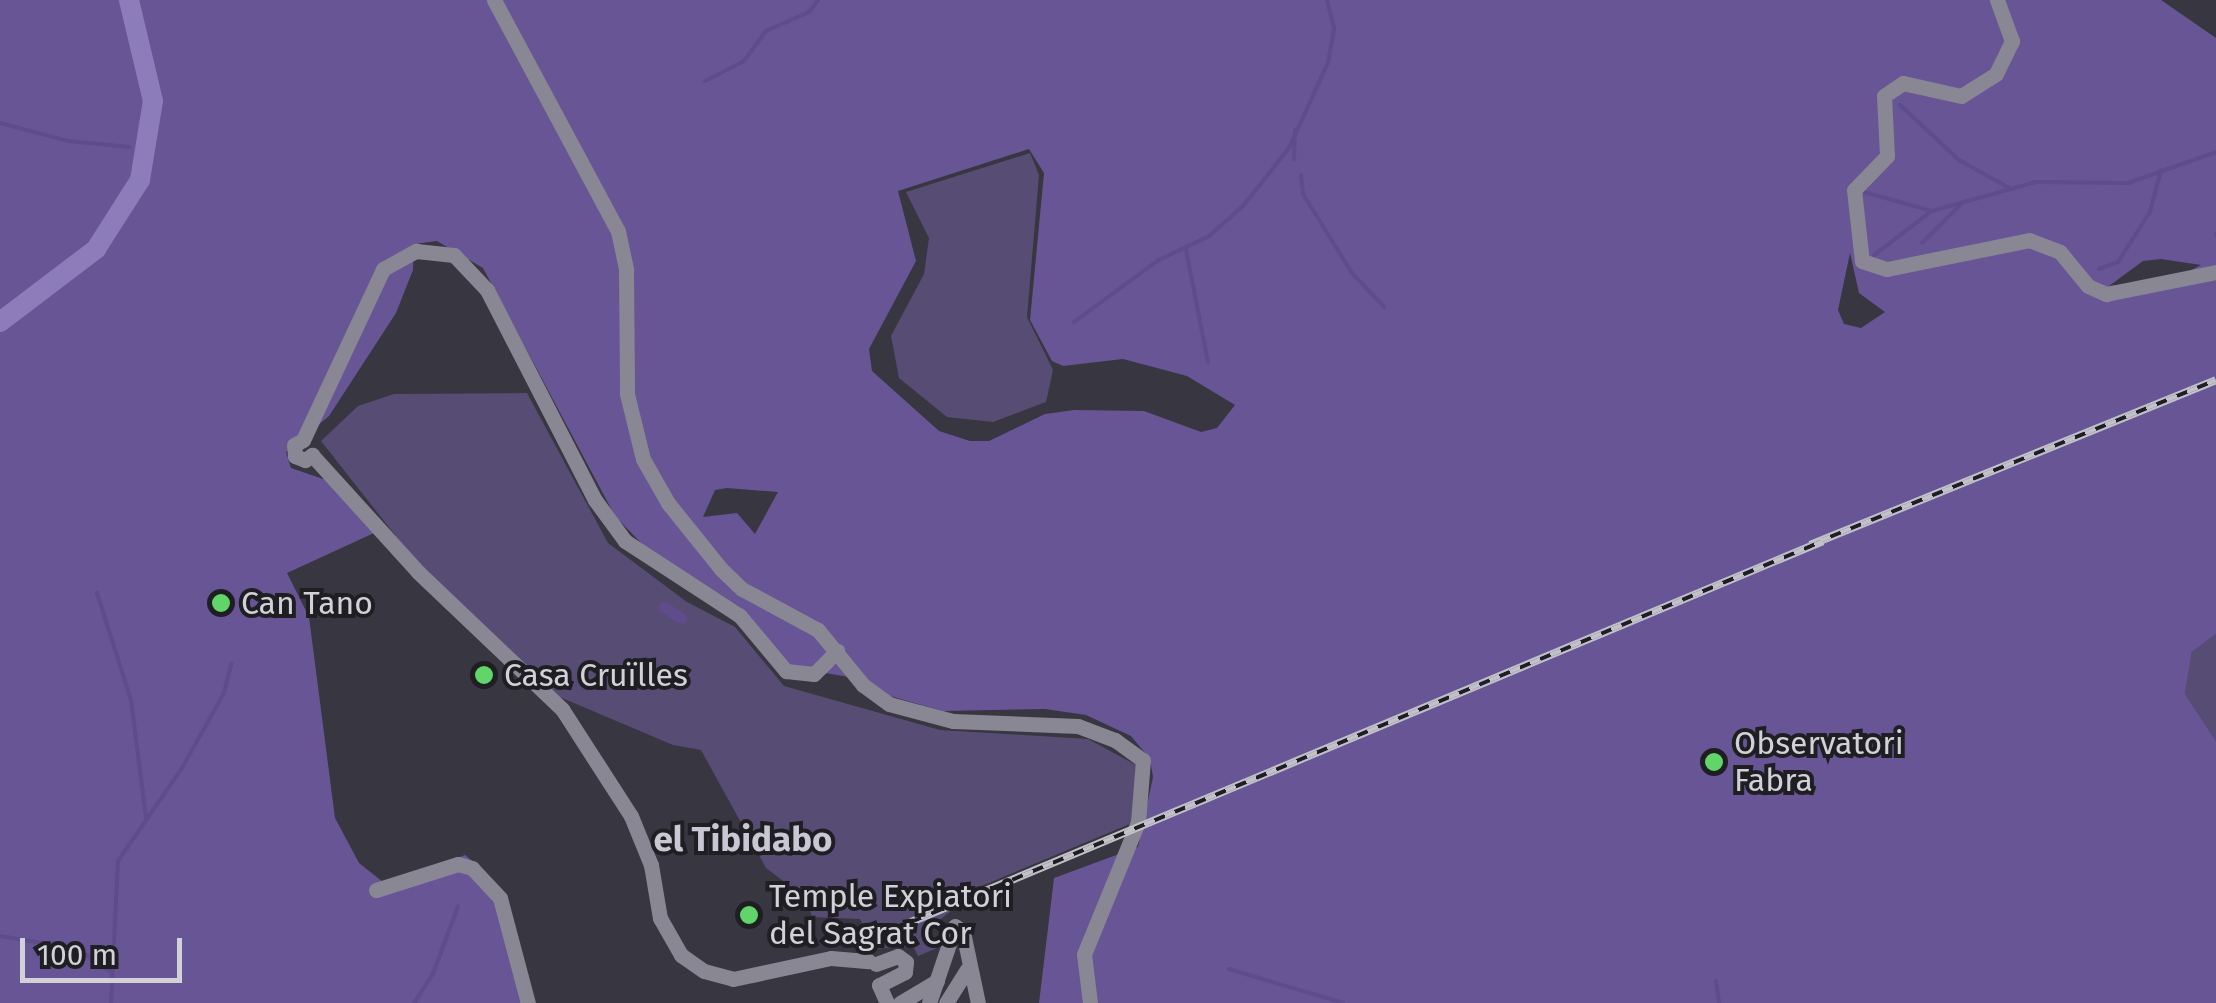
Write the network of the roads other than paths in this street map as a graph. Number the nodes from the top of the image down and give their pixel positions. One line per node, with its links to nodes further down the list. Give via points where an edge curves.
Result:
1 (129, 0): 5 (main road, via 153,102 140,180 96,249)
2 (494, 0): 6 (street, via 618,231 626,270 627,394 649,470 731,580 798,617)
3 (1997, 0): 4 (street, via 2012,41 1996,74 1961,96 1903,83 1886,91 1887,156 1856,186 1857,252 1876,269 2029,240 2060,252 2082,281 2106,294)
4 (2216, 272)
5 (0, 322)
6 (836, 651): 11 (street, via 814,674 786,671 740,616 625,540 595,500 487,290 454,255 416,251 383,269 303,440 312,454 418,572 562,710 599,760 646,848 660,918 682,955 704,971 734,978 898,956 906,972 879,986); 16 (street, via 867,690 900,708 953,721 1078,726 1140,757 1146,774 1138,822 1084,954)
7 (376, 890): 10 (street, via 458,864 472,868 500,898)
8 (967, 970): 9 (street, via 963,932 955,926); 14 (street); 15 (street)
9 (936, 981): 12 (street); 13 (street)
10 (528, 1003)
11 (887, 1003)
12 (900, 1003)
13 (929, 1003)
14 (946, 1003)
15 (978, 1003)
16 (1090, 1003)

